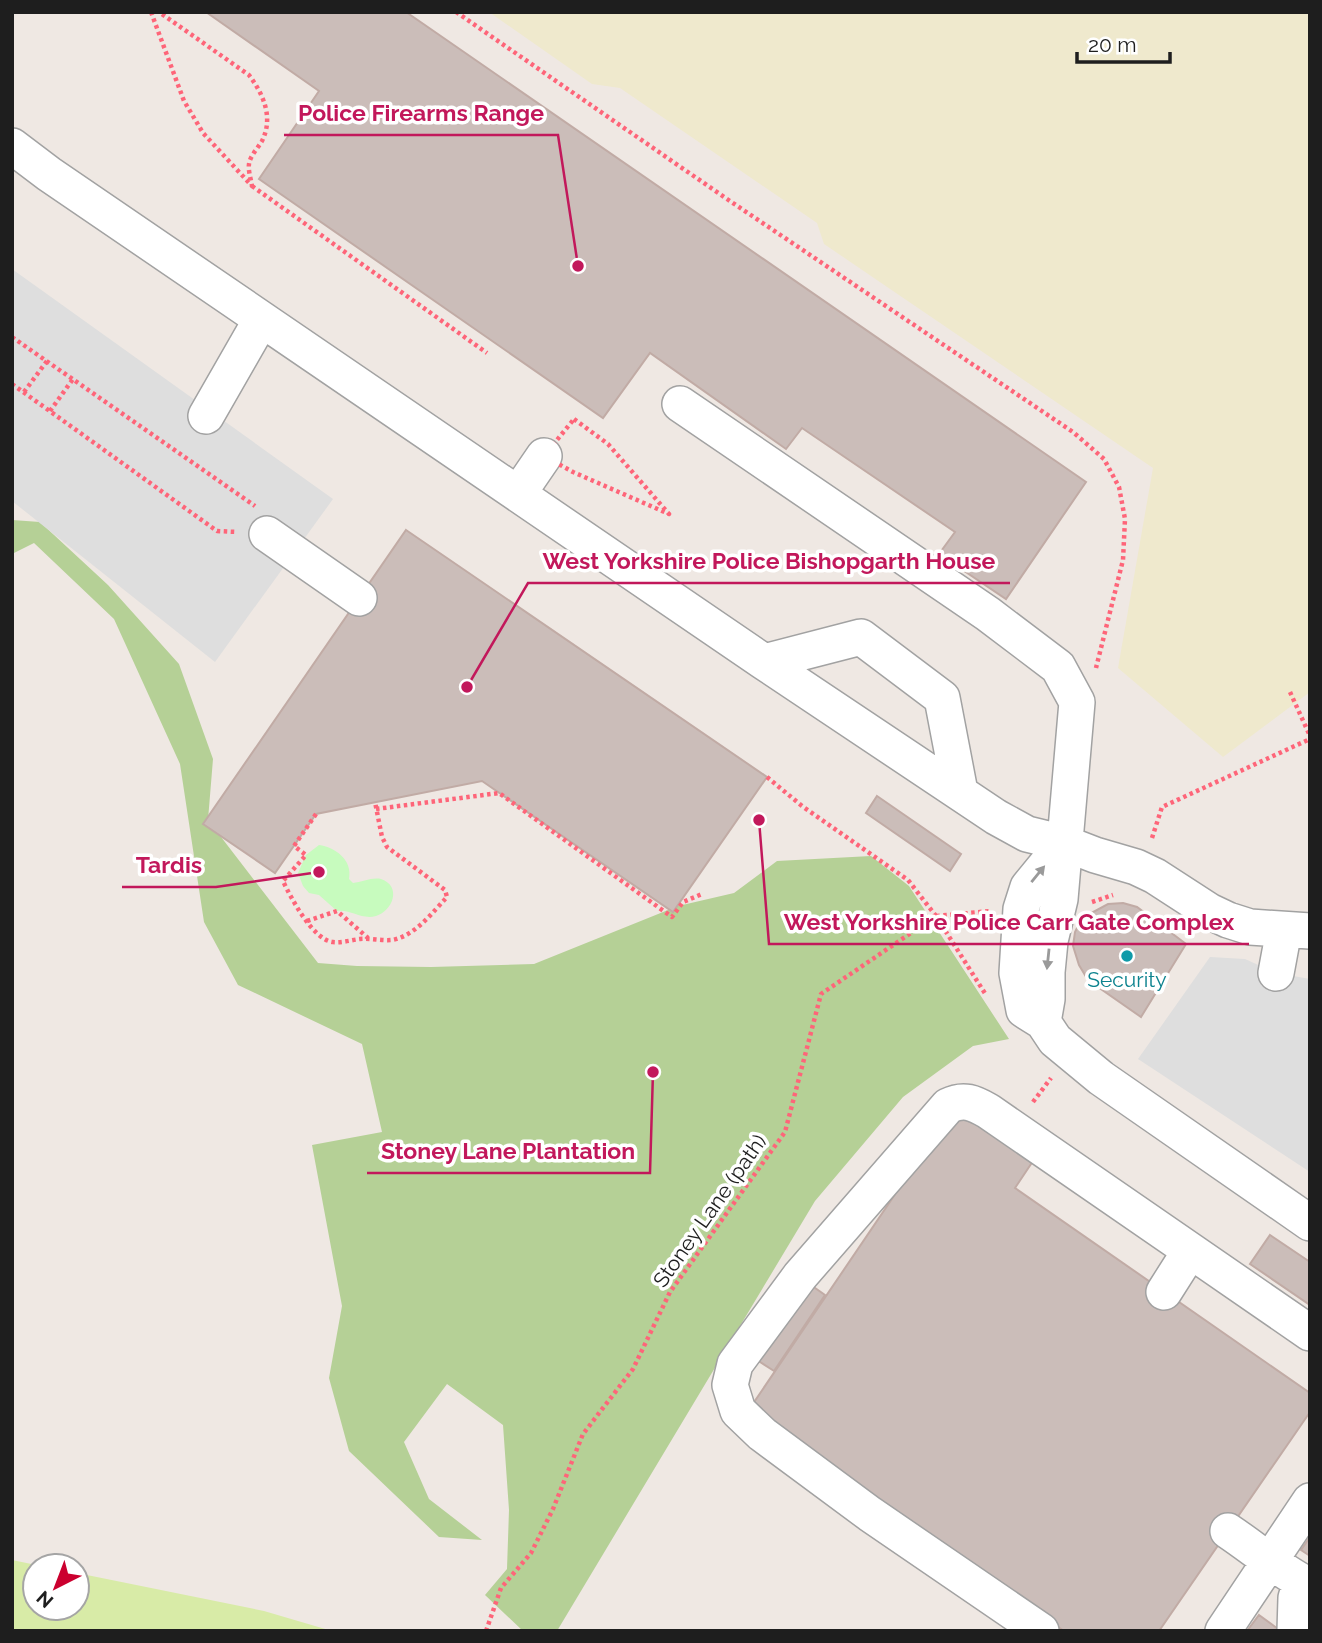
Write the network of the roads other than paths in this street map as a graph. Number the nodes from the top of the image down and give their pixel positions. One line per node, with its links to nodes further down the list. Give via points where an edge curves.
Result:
1 (12, 146): 2 (street)
2 (261, 320): 4 (street); 6 (street)
3 (680, 404): 11 (street, via 988,614 1058,667 1077,702)
4 (206, 416)
5 (544, 456): 6 (street)
6 (518, 494): 9 (street)
7 (267, 534): 8 (street)
8 (359, 598)
9 (764, 662): 10 (street); 10 (street, via 861,637 942,698)
10 (960, 793): 11 (street, via 1027,834)
11 (1064, 843): 12 (street, via 1095,855 1128,880 1155,876 1228,920); 14 (street, via 1043,1022 1048,1032 1113,1086)
12 (1297, 931): 13 (street)
13 (1276, 973)
14 (1310, 1223)
15 (1190, 1251): 16 (street); 17 (street); 22 (street, via 1014,1128 974,1102 964,1101 948,1106 800,1276 735,1364 730,1385 738,1411 762,1434 870,1514 947,1558)
16 (1164, 1292)
17 (1310, 1333)
18 (1309, 1502): 20 (street)
19 (1228, 1531): 20 (street)
20 (1270, 1561): 21 (street); 23 (street)
21 (1305, 1584): 24 (street, via 1296,1598)
22 (1041, 1631)
23 (1223, 1631)
24 (1295, 1631)

